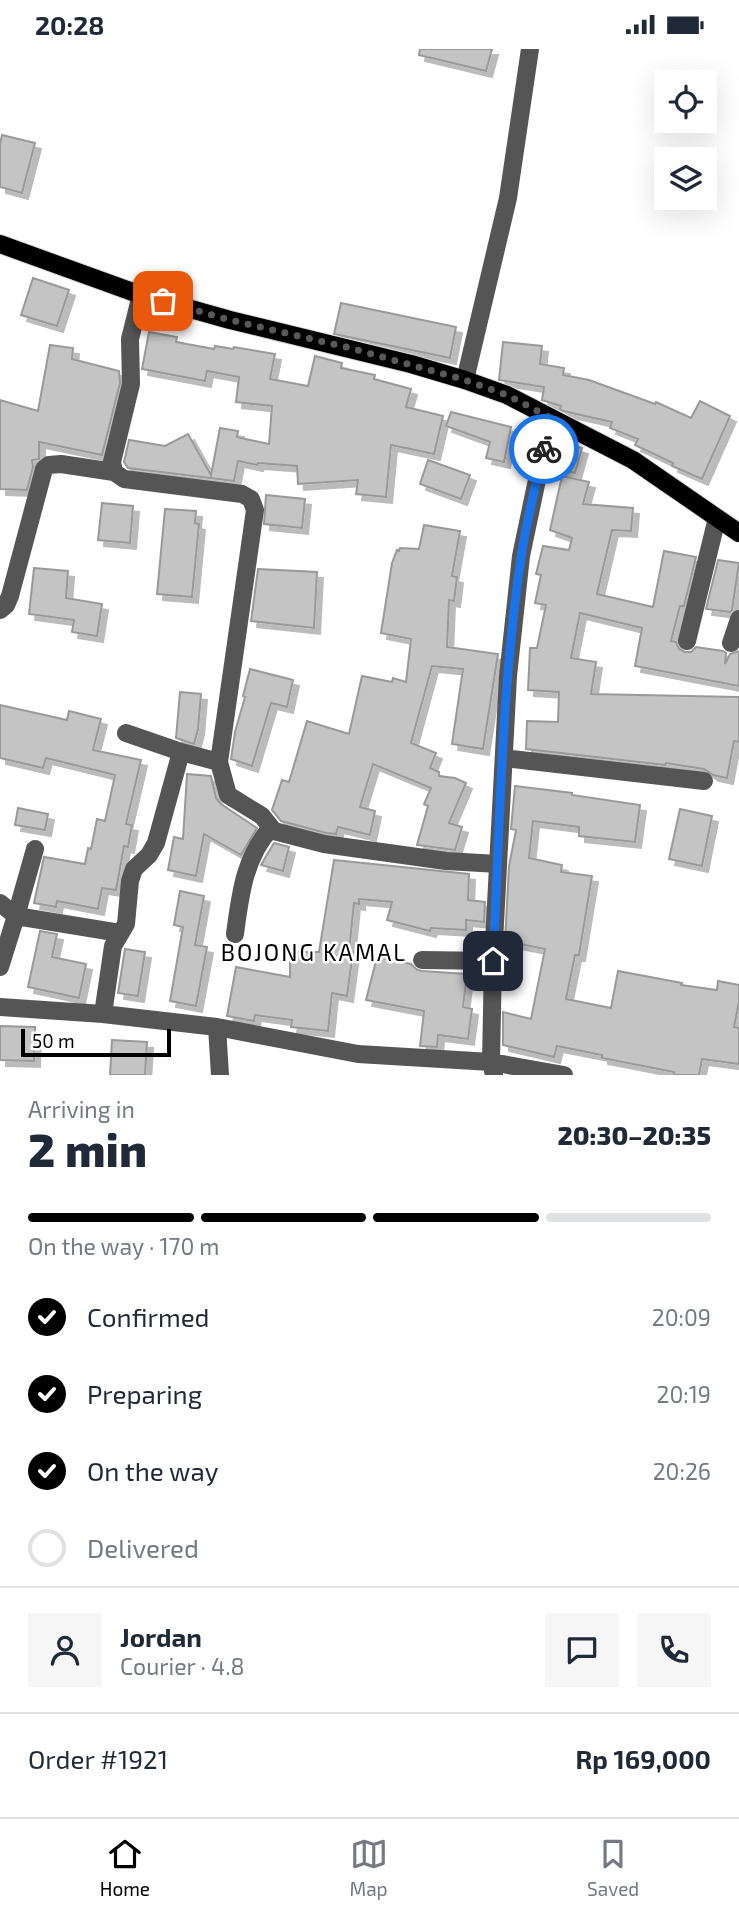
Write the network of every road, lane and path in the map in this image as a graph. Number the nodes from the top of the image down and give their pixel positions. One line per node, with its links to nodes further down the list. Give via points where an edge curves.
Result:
1 (530, 49): 4 (street, via 508,198)
2 (0, 244): 3 (main road)
3 (141, 295): 4 (main road); 6 (street, via 130,339 131,384 112,462)
4 (465, 380): 5 (main road)
5 (551, 418): 7 (main road, via 633,460); 15 (street, via 521,556)
6 (114, 472): 9 (street, via 56,463 47,466 10,596); 16 (street, via 124,479 242,494 254,504)
7 (717, 518): 8 (main road); 11 (street)
8 (739, 533)
9 (0, 610)
10 (739, 619): 12 (street)
11 (687, 641)
12 (731, 643)
13 (126, 733): 14 (street)
14 (181, 752): 16 (street); 23 (street, via 156,843 134,869 126,924)
15 (503, 758): 17 (street); 20 (street)
16 (219, 762): 18 (street, via 228,796 262,816)
17 (704, 781)
18 (271, 828): 20 (street, via 324,844); 24 (street, via 242,883)
19 (35, 849): 22 (street)
20 (498, 864): 26 (street)
21 (0, 903): 22 (street)
22 (16, 916): 23 (street); 27 (street)
23 (120, 933): 29 (street, via 113,946)
24 (235, 934)
25 (422, 960): 26 (street)
26 (493, 961): 31 (street)
27 (0, 967)
28 (0, 1007): 29 (street)
29 (103, 1014): 30 (street)
30 (217, 1027): 31 (street, via 358,1054); 32 (street)
31 (492, 1068): 33 (street)
32 (220, 1075)
33 (564, 1075)

